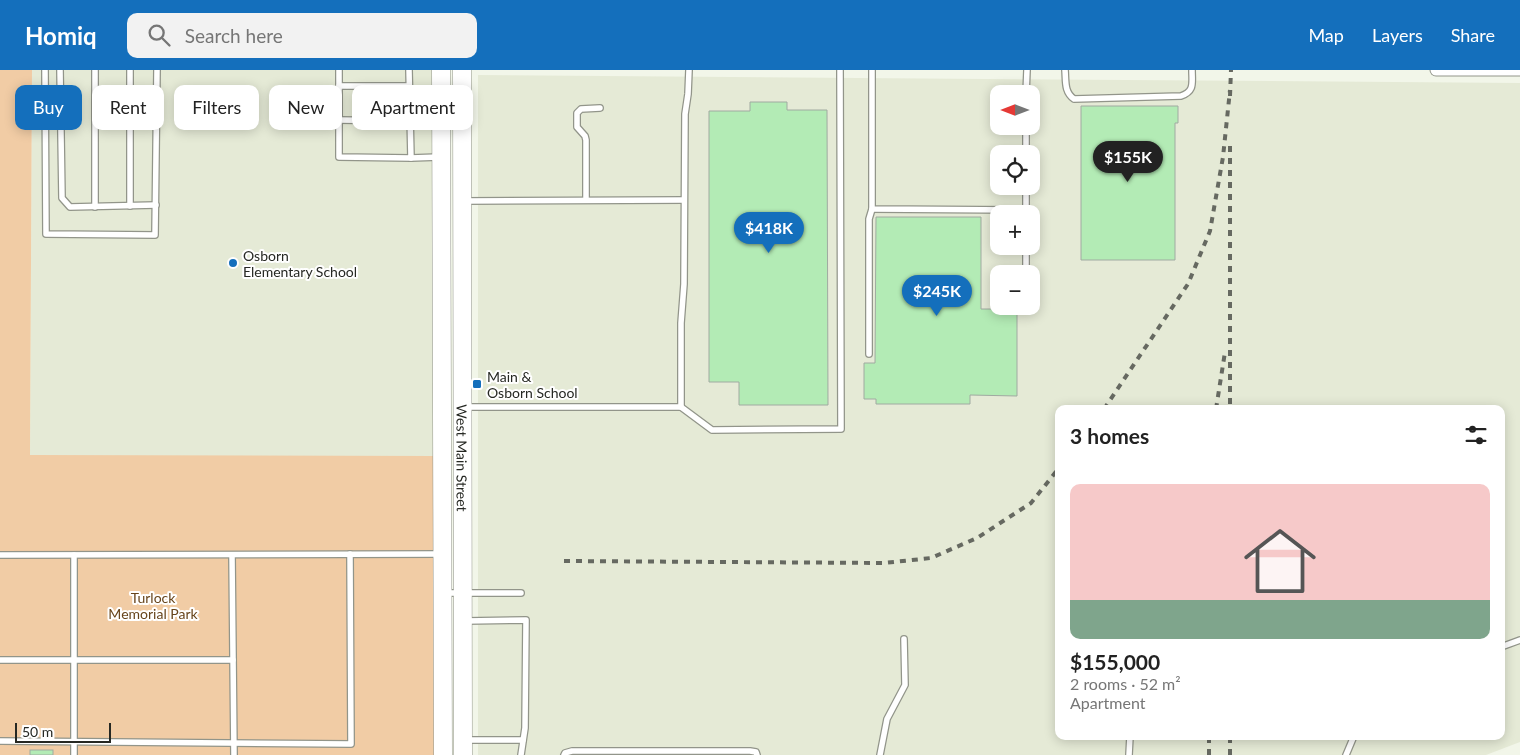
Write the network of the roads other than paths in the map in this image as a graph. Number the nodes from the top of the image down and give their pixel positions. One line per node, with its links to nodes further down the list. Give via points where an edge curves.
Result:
1 (46, 70): 30 (lane, via 46,234 155,235)
2 (60, 70): 31 (lane, via 62,198 70,207)
3 (95, 70): 31 (lane)
4 (130, 70): 32 (lane)
5 (157, 70): 30 (lane)
6 (339, 70): 19 (lane)
7 (409, 70): 20 (lane)
8 (441, 70): 25 (main road, West Main Street)
9 (462, 70): 29 (main road, West Main Street)
10 (688, 70): 28 (lane)
11 (840, 70): 37 (lane, via 841,429 712,430)
12 (872, 70): 33 (lane)
13 (1026, 70): 21 (lane)
14 (1066, 70): 15 (lane, via 1066,89 1074,98 1181,96 1191,90)
15 (1192, 70)
16 (1436, 70): 17 (street)
17 (1466, 70): 18 (street)
18 (1520, 70)
19 (339, 85)
20 (409, 85)
21 (1026, 85)
22 (600, 108): 27 (lane, via 581,109 577,115 577,127 586,136)
23 (339, 130): 26 (lane, via 339,157)
24 (410, 130): 26 (lane)
25 (441, 157): 26 (lane); 40 (main road, West Main Street)
26 (411, 158)
27 (586, 200): 28 (lane); 29 (lane)
28 (684, 200): 37 (lane)
29 (463, 201): 36 (main road, West Main Street)
30 (156, 205): 32 (lane)
31 (95, 206): 32 (lane)
32 (130, 206)
33 (872, 209): 34 (lane); 35 (lane, via 869,219)
34 (990, 211)
35 (869, 354)
36 (463, 407): 37 (lane); 44 (main road, West Main Street)
37 (681, 408)
38 (232, 554): 39 (lane); 42 (lane); 52 (lane)
39 (350, 554): 40 (lane); 58 (lane, via 351,744)
40 (442, 554): 43 (main road, West Main Street)
41 (0, 555): 42 (lane)
42 (74, 555): 51 (lane)
43 (442, 593): 44 (lane); 62 (main road, West Main Street)
44 (463, 593): 45 (lane); 46 (main road, West Main Street)
45 (521, 593)
46 (463, 621): 53 (lane, via 526,620); 59 (main road, West Main Street)
47 (904, 638): 66 (lane, via 905,685 887,719)
48 (1520, 640): 49 (lane)
49 (1505, 646)
50 (0, 660): 51 (lane)
51 (74, 660): 52 (lane); 57 (lane)
52 (233, 660): 58 (lane)
53 (523, 740): 59 (lane); 63 (lane)
54 (1130, 740): 67 (lane)
55 (1352, 740): 68 (lane)
56 (0, 741): 57 (lane)
57 (74, 742): 58 (lane); 60 (lane)
58 (234, 743): 61 (lane)
59 (463, 748)
60 (74, 755)
61 (234, 755)
62 (443, 755)
63 (521, 755)
64 (564, 755): 65 (lane, via 572,751 750,751)
65 (757, 755)
66 (880, 755)
67 (1129, 755)
68 (1346, 755)

